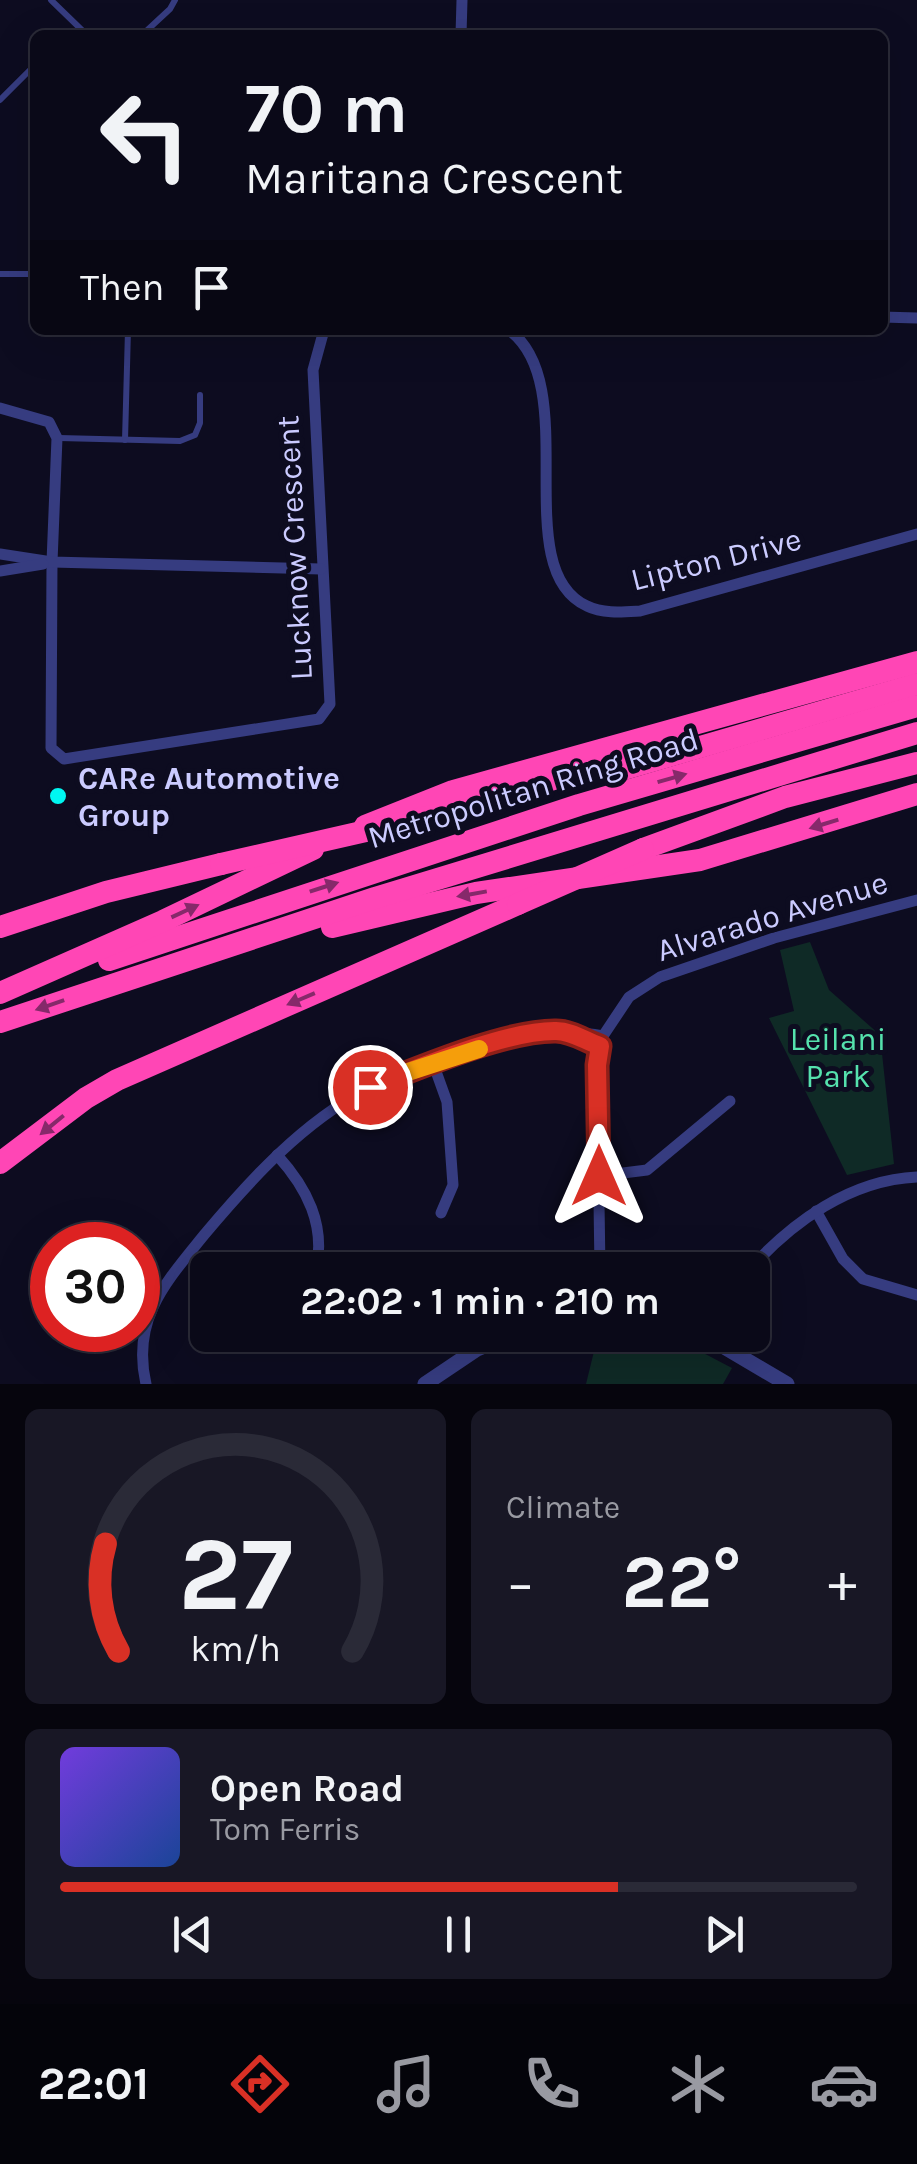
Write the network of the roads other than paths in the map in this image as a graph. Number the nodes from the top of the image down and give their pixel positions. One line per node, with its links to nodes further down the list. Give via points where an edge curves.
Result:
1 (51, 0): 4 (lane)
2 (175, 0): 5 (lane)
3 (462, 0): 6 (street)
4 (81, 30)
5 (147, 30)
6 (461, 30)
7 (30, 70): 8 (lane)
8 (0, 100)
9 (0, 274): 10 (lane)
10 (30, 274)
11 (888, 317): 12 (street)
12 (917, 318)
13 (128, 335): 19 (lane)
14 (323, 335): 23 (street, Lucknow Crescent, via 313,370)
15 (520, 335): 20 (street, Lipton Drive, via 544,404 550,558 566,592 588,606 640,611)
16 (200, 395): 19 (lane, via 195,434 180,441)
17 (0, 408): 18 (street, via 49,422)
18 (58, 438): 19 (lane); 22 (street)
19 (125, 440)
20 (917, 534)
21 (0, 554): 22 (street)
22 (52, 562): 23 (street); 23 (street, Lucknow Crescent, via 51,748 64,759 319,720 330,704); 24 (street)
23 (321, 569)
24 (0, 571)
25 (917, 662): 36 (highway, one-way to 25, via 415,804)
26 (917, 674): 32 (highway)
27 (917, 684): 32 (highway, via 550,791)
28 (917, 706): 36 (highway, Metropolitan Ring Road, one-way to 28, via 579,805)
29 (917, 733): 35 (highway, Metropolitan Ring Road)
30 (917, 763): 42 (highway, one-way to 42, bridge, via 784,798 643,848 116,1080)
31 (917, 794): 35 (highway, one-way to 35, via 700,860 418,904)
32 (436, 815): 34 (highway, bridge, via 106,892)
33 (917, 900): 38 (street, Alvarado Avenue, via 660,977 629,997)
34 (0, 927)
35 (116, 982): 37 (highway, Metropolitan Ring Road, one-way to 37)
36 (0, 995)
37 (0, 1022)
38 (601, 1041): 39 (street, via 555,1031); 44 (street)
39 (433, 1063): 41 (street, via 370,1087); 47 (street, via 446,1102 453,1185)
40 (730, 1101): 44 (street, via 647,1170)
41 (277, 1156): 48 (street, via 317,1218); 54 (street, via 161,1288 146,1325)
42 (9, 1158): 43 (highway)
43 (0, 1172)
44 (599, 1176): 49 (street)
45 (917, 1176): 46 (street, via 862,1188)
46 (816, 1211): 50 (street); 51 (street, via 843,1259 863,1279)
47 (441, 1214)
48 (316, 1252)
49 (600, 1252)
50 (766, 1252)
51 (917, 1295)
52 (473, 1352): 55 (street)
53 (736, 1352): 56 (street)
54 (146, 1384)
55 (425, 1384)
56 (787, 1384)

